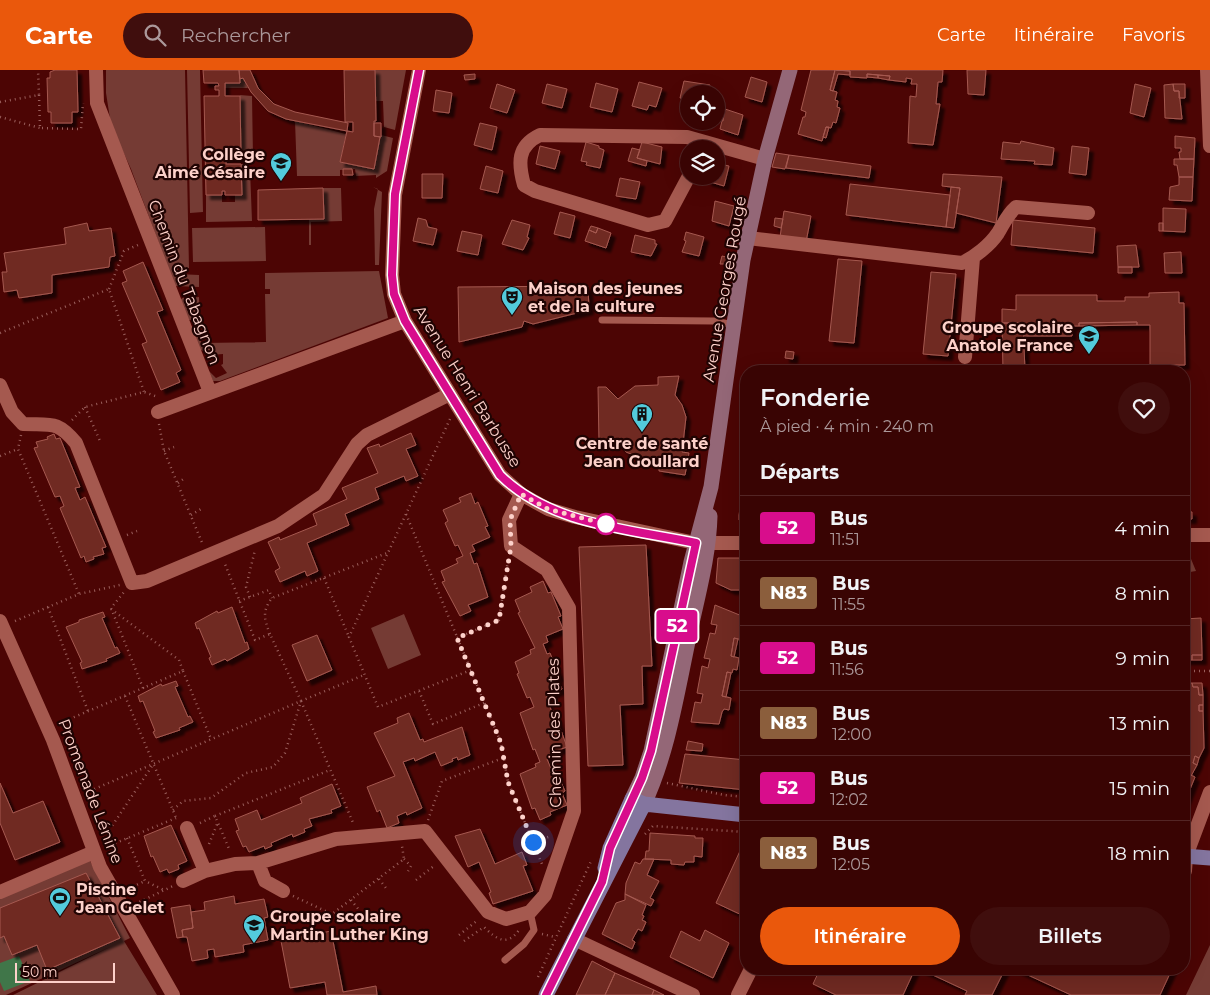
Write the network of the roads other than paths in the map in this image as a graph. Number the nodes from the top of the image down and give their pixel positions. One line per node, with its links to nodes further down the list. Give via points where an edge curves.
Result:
1 (96, 70): 18 (street, Chemin du Tabagnon, via 97,103)
2 (419, 70): 14 (street, Avenue Henri Barbusse, via 395,194 392,275 394,294)
3 (790, 70): 8 (street, Avenue Georges Rougé)
4 (1207, 70): 6 (street)
5 (694, 140): 9 (street, via 687,137 540,135 527,141 521,154 520,170 524,185 648,225 665,221)
6 (1210, 146)
7 (725, 150): 8 (street)
8 (765, 159): 11 (street, Avenue Georges Rougé)
9 (684, 185)
10 (1088, 213): 12 (street, via 1016,207 1005,217 998,234)
11 (748, 238): 12 (street, via 962,263); 15 (street, Avenue Georges Rougé)
12 (973, 258): 16 (street)
13 (602, 320): 15 (lane, via 714,321)
14 (405, 321): 18 (street); 19 (street, Avenue Henri Barbusse)
15 (734, 325): 24 (street, Avenue Georges Rougé)
16 (965, 357)
17 (0, 385): 19 (street, via 12,412 23,424 55,425 63,428 76,443 132,583 147,581 278,526 324,495 366,435)
18 (210, 392): 20 (street, via 177,405)
19 (450, 394): 21 (street, Avenue Henri Barbusse, via 500,475)
20 (159, 418)
21 (521, 494): 24 (street, Avenue Henri Barbusse, via 548,509 575,517); 40 (street, Chemin des Plates, via 510,520 511,546 547,570 569,608 574,811 544,895)
22 (1190, 535): 23 (street)
23 (1210, 535)
24 (701, 543): 25 (street, Avenue Henri Barbusse); 28 (street, Avenue Georges Rougé, via 674,705 655,781)
25 (740, 544)
26 (1, 623): 32 (street, Promenade Lénine, via 48,728)
27 (1210, 792): 31 (street)
28 (638, 802): 29 (main road); 41 (main road, via 610,848 602,882)
29 (740, 814)
30 (187, 828): 36 (street)
31 (1190, 847)
32 (94, 852): 39 (street); 44 (street, Promenade Lénine)
33 (1210, 858): 34 (main road)
34 (1190, 860)
35 (258, 864): 36 (street); 38 (street, via 265,881); 40 (street, via 336,839 425,831 488,912 506,919)
36 (203, 866): 37 (street)
37 (183, 881)
38 (283, 891)
39 (0, 892)
40 (525, 914): 42 (lane, via 534,930 524,944)
41 (574, 939): 45 (main road); 46 (street)
42 (505, 960)
43 (748, 975): 47 (street)
44 (173, 995)
45 (546, 995)
46 (693, 995)
47 (738, 995)

